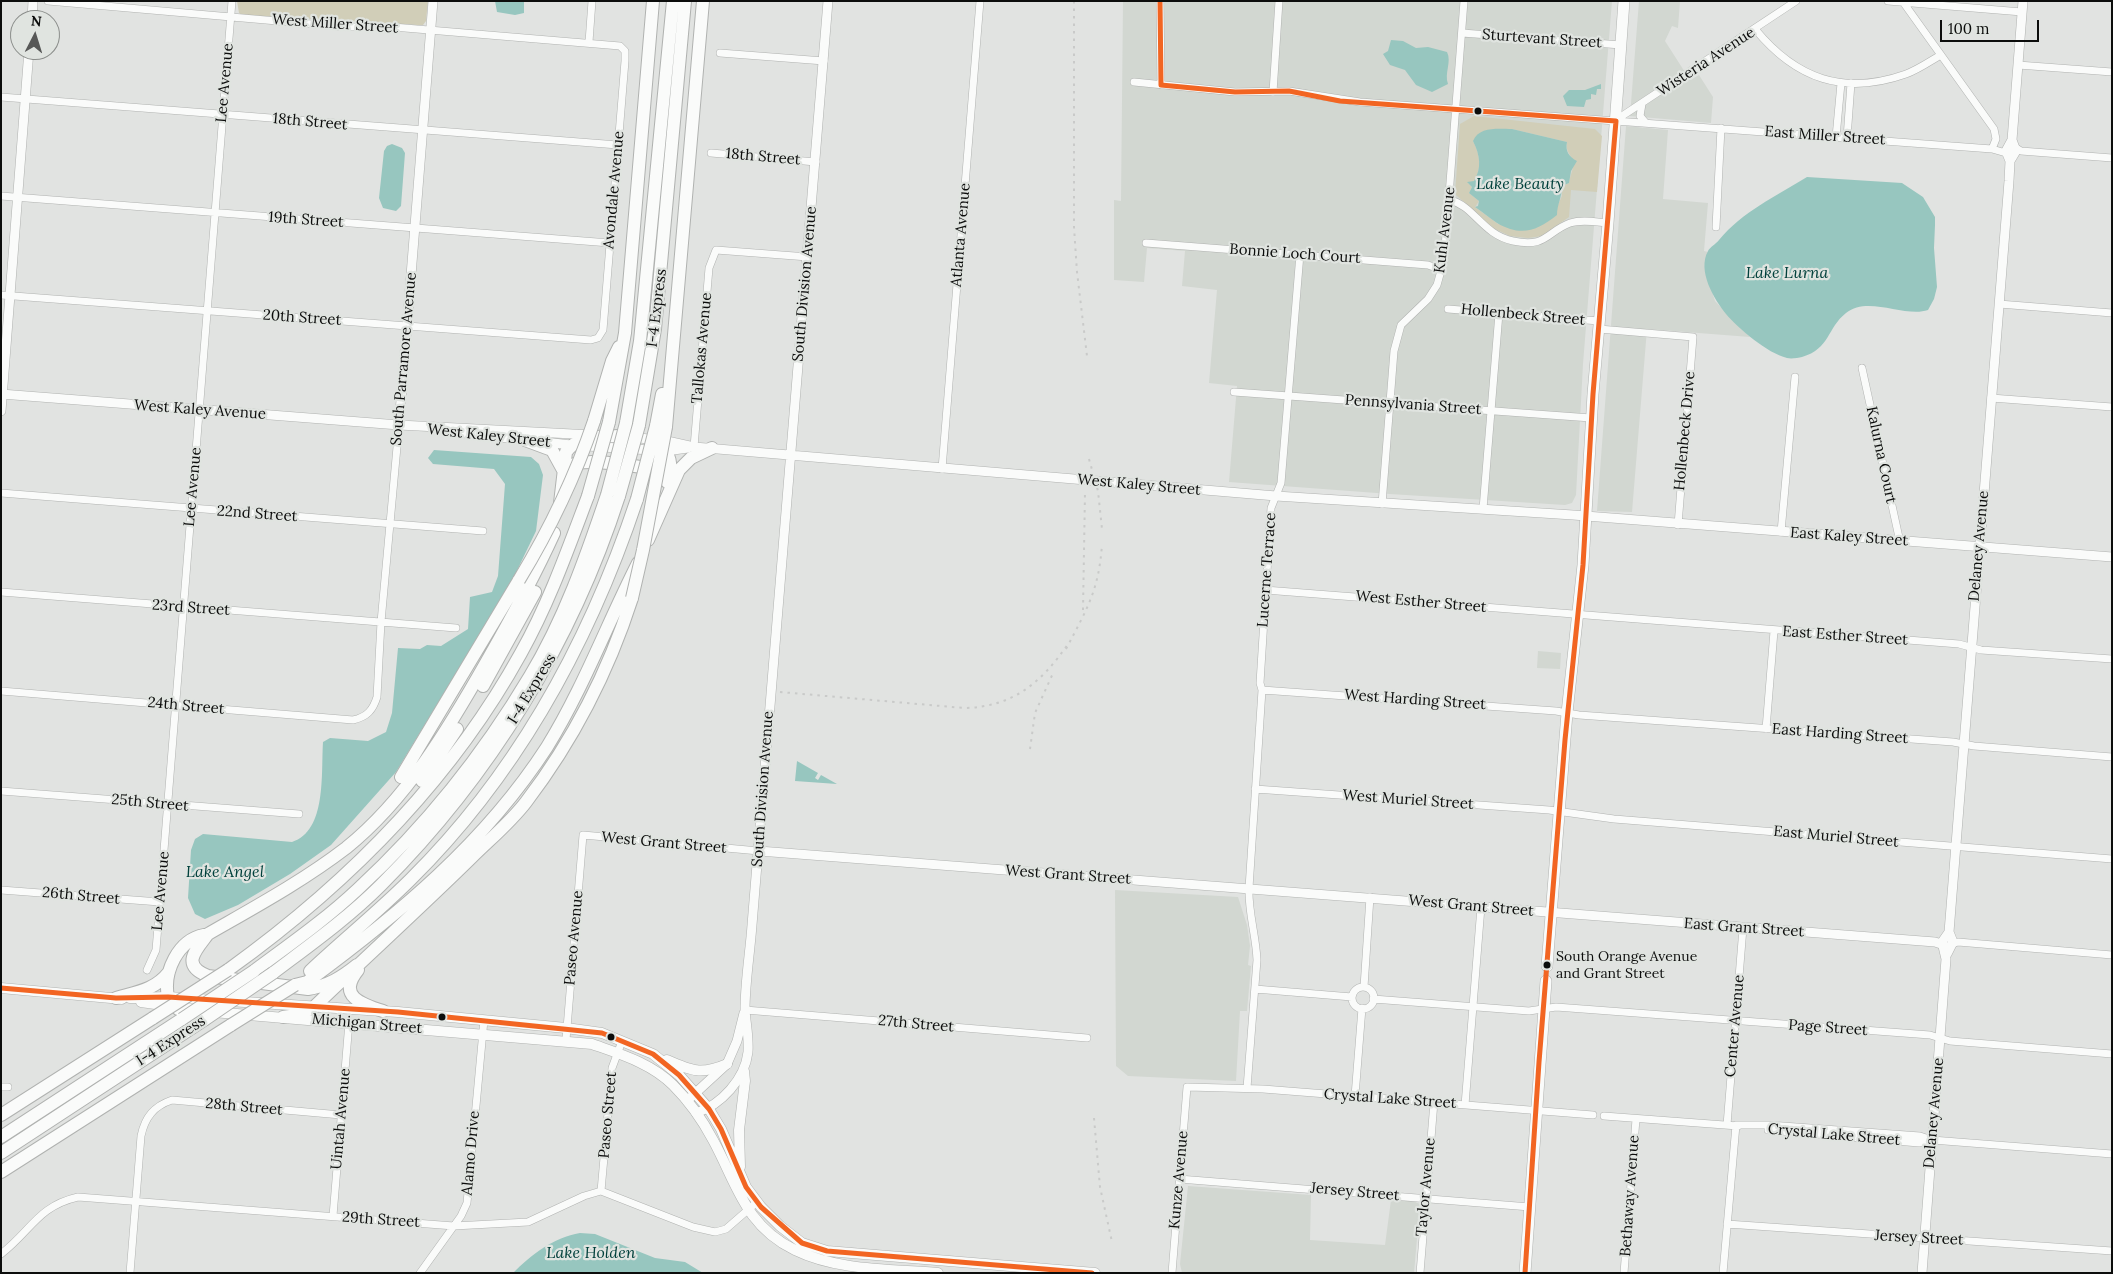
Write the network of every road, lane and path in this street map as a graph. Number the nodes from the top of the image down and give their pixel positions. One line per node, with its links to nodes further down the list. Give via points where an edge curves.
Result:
1 (48, 1): 19 (street, West Miller Street)
2 (232, 1): 21 (street, Lee Avenue)
3 (433, 1): 22 (street, South Parramore Avenue)
4 (592, 1): 25 (street)
5 (653, 1): 76 (highway)
6 (673, 1): 91 (highway, I-4 Express)
7 (685, 1): 91 (highway, I-4 Express, via 655,329)
8 (703, 1): 93 (highway, via 675,315)
9 (828, 1): 31 (street, South Division Avenue)
10 (980, 1): 102 (street, Atlanta Avenue)
11 (1160, 1): 37 (street)
12 (1279, 1): 38 (street)
13 (1464, 1): 24 (street, Kuhl Avenue)
14 (1624, 1): 26 (main road)
15 (1796, 1): 23 (street, Wisteria Avenue)
16 (1888, 1): 18 (street)
17 (2023, 1): 20 (street, Delaney Avenue)
18 (1904, 2): 20 (street); 29 (street)
19 (132, 4): 21 (street, West Miller Street)
20 (2022, 12): 32 (street, Delaney Avenue)
21 (231, 16): 22 (street, West Miller Street, via 346,27); 43 (street, Lee Avenue)
22 (430, 30): 25 (street, West Miller Street); 47 (street, South Parramore Avenue)
23 (1755, 30): 35 (street, via 1773,50 1798,69); 41 (street, Wisteria Avenue)
24 (1462, 32): 26 (street, Sturtevant Street); 42 (street, Kuhl Avenue)
25 (589, 42): 27 (street, West Miller Street)
26 (1621, 44): 44 (main road)
27 (622, 47): 50 (street, Avondale Avenue, via 625,61)
28 (720, 53): 31 (street)
29 (1939, 56): 36 (street, via 1908,74); 51 (street, via 1994,129 1996,139)
30 (28, 60): 40 (street)
31 (824, 61): 55 (street, South Division Avenue)
32 (2018, 65): 33 (street); 52 (street, Delaney Avenue)
33 (2112, 72)
34 (1134, 82): 37 (street)
35 (1841, 83): 36 (street); 48 (street)
36 (1851, 83): 49 (street)
37 (1161, 85): 38 (street)
38 (1273, 92): 42 (street, via 1305,93 1340,101)
39 (1, 97): 40 (street, 18th Street)
40 (25, 99): 43 (street, 18th Street); 57 (street)
41 (1642, 104): 44 (street, Wisteria Avenue); 45 (street, via 1640,116)
42 (1457, 109): 44 (street); 58 (street, Kuhl Avenue)
43 (223, 115): 47 (street, 18th Street); 59 (street, Lee Avenue)
44 (1616, 120): 45 (street, East Miller Street); 60 (main road)
45 (1652, 123): 46 (street, East Miller Street)
46 (1721, 128): 48 (street, East Miller Street); 61 (street)
47 (422, 130): 50 (street, 18th Street); 62 (street, South Parramore Avenue)
48 (1836, 137): 49 (street, East Miller Street)
49 (1847, 138): 51 (street, East Miller Street)
50 (618, 145): 63 (street, Avondale Avenue)
51 (1992, 149): 52 (street, East Miller Street)
52 (2011, 150): 54 (street); 69 (street, Delaney Avenue)
53 (711, 153): 55 (street, 18th Street)
54 (2112, 158)
55 (816, 162): 66 (street, South Division Avenue)
56 (1, 196): 57 (street, 19th Street)
57 (17, 198): 59 (street, 19th Street); 68 (street)
58 (1450, 200): 60 (street, via 1461,204 1488,230 1512,241 1538,241 1576,222); 67 (street, Kuhl Avenue)
59 (215, 213): 62 (street, 19th Street); 71 (street, Lee Avenue)
60 (1608, 223): 74 (main road)
61 (1716, 227)
62 (415, 228): 63 (street, 19th Street); 75 (street, South Parramore Avenue)
63 (610, 243): 77 (street, Avondale Avenue)
64 (1146, 243): 65 (street, Bonnie Loch Court)
65 (1300, 254): 67 (street, Bonnie Loch Court, via 1428,265); 83 (street, Lucerne Terrace)
66 (808, 257): 98 (street, Tallokas Avenue, via 716,250 709,268); 101 (street, South Division Avenue)
67 (1442, 270): 85 (street, Kuhl Avenue, via 1428,299 1401,325 1394,351)
68 (6, 295): 71 (street, 20th Street); 82 (street)
69 (1999, 304): 73 (street); 84 (street, Delaney Avenue)
70 (1448, 308): 72 (street, Hollenbeck Street)
71 (207, 310): 75 (street, 20th Street); 87 (street, Lee Avenue)
72 (1499, 313): 74 (street, Hollenbeck Street); 88 (street)
73 (2112, 313)
74 (1599, 325): 78 (street, Hollenbeck Street); 90 (main road)
75 (406, 326): 77 (street, 20th Street, via 591,340); 92 (street, South Parramore Avenue)
76 (625, 333): 145 (highway, bridge, via 609,422 588,496 563,563 521,653 462,744); 151 (highway, bridge, via 612,361 570,486 543,540 408,768 377,809)
77 (601, 334)
78 (1693, 336): 114 (street, Hollenbeck Drive)
79 (1862, 368): 118 (street, Kalurna Court)
80 (1795, 377): 116 (street)
81 (1234, 392): 83 (street, Pennsylvania Street)
82 (2, 394): 87 (street, West Kaley Avenue); 89 (street)
83 (1289, 396): 85 (street, Pennsylvania Street); 108 (street, Lucerne Terrace, via 1281,483)
84 (1991, 398): 86 (street); 119 (street, Delaney Avenue)
85 (1390, 403): 88 (street, Pennsylvania Street); 109 (street, Kuhl Avenue)
86 (2112, 407)
87 (199, 410): 92 (street, West Kaley Avenue); 110 (street, Lee Avenue)
88 (1491, 410): 90 (street, Pennsylvania Street); 111 (street)
89 (1, 411)
90 (1591, 418): 112 (main road)
91 (632, 424): 107 (highway, I-4 Express, bridge)
92 (400, 425): 94 (street, West Kaley Street); 96 (street, West Kaley Street); 113 (street, South Parramore Avenue)
93 (661, 427): 123 (highway, bridge, via 643,550); 168 (highway, bridge, via 612,569 582,636 550,697 512,758 463,822 411,879)
94 (618, 436): 95 (street, West Kaley Street); 97 (highway, via 585,438)
95 (651, 439): 98 (street, West Kaley Street); 100 (highway)
96 (525, 440): 97 (street, West Kaley Street); 103 (highway, via 552,450)
97 (571, 445): 100 (street, West Kaley Street); 103 (highway, via 566,452)
98 (694, 447): 99 (street, West Kaley Street); 100 (street, West Kaley Street)
99 (712, 448): 101 (street, West Kaley Street); 123 (highway, via 691,458 679,470)
100 (666, 451): 105 (highway, via 669,477)
101 (791, 454): 102 (street, West Kaley Street); 149 (street, South Division Avenue)
102 (942, 469): 108 (street, West Kaley Street)
103 (563, 470): 104 (highway)
104 (561, 491): 105 (highway, via 569,467 574,463 588,462 648,468 661,480); 117 (highway)
105 (662, 491): 123 (highway)
106 (1, 493): 110 (street, 22nd Street)
107 (613, 496): 182 (highway, I-4 Express, bridge, via 556,627 531,675 479,755 417,829 357,890 313,928 254,971); 217 (highway, I-4 Express, bridge, via 594,565 553,654 511,724 467,787 381,886 327,933 273,973)
108 (1276, 496): 109 (street, West Kaley Street); 121 (street, Lucerne Terrace, via 1271,508)
109 (1382, 504): 111 (street, West Kaley Street)
110 (191, 509): 113 (street, 22nd Street); 124 (street, Lee Avenue)
111 (1483, 509): 112 (street, West Kaley Street)
112 (1586, 516): 114 (street, East Kaley Street); 125 (main road)
113 (390, 524): 115 (street, 22nd Street); 126 (street, South Parramore Avenue)
114 (1678, 525): 116 (street, East Kaley Street)
115 (483, 531)
116 (1781, 532): 118 (street, East Kaley Street)
117 (554, 533): 145 (highway, via 546,565 525,612 462,721 410,798); 151 (highway, via 515,612 435,746 398,794 362,833)
118 (1900, 542): 119 (street, East Kaley Street)
119 (1979, 547): 120 (street, East Kaley Street); 130 (street, Delaney Avenue)
120 (2112, 558)
121 (1265, 590): 125 (street, West Esther Street); 132 (street, Lucerne Terrace)
122 (1, 592): 124 (street, 23rd Street)
123 (628, 593): 127 (highway); 147 (highway, via 610,661 578,727 526,803 495,837)
124 (184, 607): 126 (street, 23rd Street); 134 (street, Lee Avenue)
125 (1578, 615): 129 (street, East Esther Street); 135 (main road)
126 (381, 622): 128 (street, 23rd Street); 136 (street, South Parramore Avenue, via 377,696 374,708)
127 (610, 626): 147 (highway, via 596,671 570,726 527,792); 168 (highway, via 547,746 476,838 404,907 307,982)
128 (456, 628)
129 (1774, 631): 130 (street, East Esther Street); 137 (street)
130 (1971, 647): 131 (street, East Esther Street); 138 (street, Delaney Avenue)
131 (2112, 659)
132 (1262, 690): 135 (street, West Harding Street); 140 (street, Lucerne Terrace)
133 (1, 692): 134 (street, 24th Street)
134 (176, 705): 136 (street, 24th Street, via 353,720); 142 (street, Lee Avenue)
135 (1567, 713): 137 (street, East Harding Street); 143 (main road)
136 (368, 714)
137 (1766, 729): 138 (street, East Harding Street)
138 (1964, 744): 139 (street, East Harding Street); 148 (street, Delaney Avenue)
139 (2112, 757)
140 (1255, 789): 143 (street, West Muriel Street); 152 (street, Lucerne Terrace)
141 (1, 791): 142 (street, 25th Street)
142 (168, 804): 144 (street, 25th Street); 155 (street, Lee Avenue)
143 (1561, 812): 148 (street, East Muriel Street); 157 (main road)
144 (299, 814)
145 (402, 818): 208 (highway, bridge, via 304,912 228,970)
146 (583, 835): 149 (street, West Grant Street); 187 (street, Paseo Avenue)
147 (484, 844): 159 (highway)
148 (1955, 846): 150 (street, East Muriel Street); 161 (street, Delaney Avenue)
149 (759, 851): 152 (street, West Grant Street); 180 (street, South Division Avenue)
150 (2112, 859)
151 (309, 873): 160 (highway)
152 (1249, 888): 154 (street, West Grant Street); 171 (street, Lucerne Terrace, via 1248,907 1256,946)
153 (1, 890): 155 (street, 26th Street)
154 (1370, 897): 156 (street, West Grant Street); 169 (street)
155 (160, 902): 165 (street, Lee Avenue, via 156,953)
156 (1481, 908): 157 (street, West Grant Street); 177 (street)
157 (1552, 913): 158 (street, East Grant Street); 164 (main road)
158 (1742, 928): 161 (street, East Grant Street); 185 (street, Center Avenue)
159 (394, 931): 163 (highway); 181 (highway, via 350,983 357,1002)
160 (208, 934): 163 (highway, via 193,954 197,972 208,976 308,989 337,980); 166 (highway, via 183,946)
161 (1948, 942): 162 (street, East Grant Street); 190 (street, Delaney Avenue)
162 (2112, 955)
163 (357, 965): 176 (highway)
164 (1547, 966): 167 (main road)
165 (147, 970)
166 (169, 972): 172 (highway); 174 (highway, via 160,983 148,989)
167 (1546, 980): 179 (main road)
168 (295, 985): 219 (highway, bridge)
169 (1364, 987): 173 (street, via 1356,990); 175 (street, via 1371,991)
170 (1, 988): 174 (main road, Michigan Street)
171 (1255, 989): 173 (street); 199 (street, Lucerne Terrace)
172 (168, 997): 174 (main road, Michigan Street); 176 (main road, Michigan Street); 182 (highway)
173 (1352, 997): 178 (street, via 1355,1005)
174 (116, 998): 182 (main road, Michigan Street)
175 (1374, 999): 177 (street, Page Street); 178 (street, via 1370,1006)
176 (314, 1007): 181 (main road, Michigan Street); 183 (highway)
177 (1473, 1007): 179 (street, Page Street); 204 (street)
178 (1362, 1008): 201 (street)
179 (1544, 1009): 185 (street, Page Street, via 1556,1007); 206 (main road)
180 (745, 1010): 189 (street, 27th Street); 196 (street, South Division Avenue); 197 (street, South Division Avenue, via 748,1052)
181 (383, 1011): 184 (main road, Michigan Street)
182 (180, 1014): 183 (main road, Michigan Street); 215 (highway, I-4 Express)
183 (283, 1017): 186 (main road, Michigan Street)
184 (484, 1020): 187 (main road, Michigan Street); 188 (street, Alamo Drive)
185 (1735, 1020): 190 (street, Page Street); 213 (street, Center Avenue)
186 (349, 1022): 188 (main road, Michigan Street); 209 (street, Uintah Avenue)
187 (566, 1028): 191 (street, Paseo Avenue); 192 (main road, Michigan Street)
188 (481, 1034): 191 (main road, Michigan Street); 230 (street, Alamo Drive, via 467,1202)
189 (1087, 1038)
190 (1940, 1038): 195 (street, Page Street); 216 (street, Delaney Avenue)
191 (566, 1040): 193 (main road, Michigan Street, via 592,1044)
192 (622, 1041): 193 (street, Paseo Street); 194 (main road, Michigan Street)
193 (616, 1053): 202 (main road, Michigan Street, via 648,1066 673,1084); 222 (street, Paseo Street)
194 (653, 1054): 196 (main road, via 699,1072); 200 (main road, Michigan Street)
195 (2112, 1054)
196 (727, 1064): 197 (street, via 736,1065); 200 (street, South Division Avenue)
197 (744, 1071): 205 (street); 220 (main road, via 738,1148)
198 (1187, 1087): 199 (street, Crystal Lake Street); 221 (street, Kunze Avenue)
199 (1247, 1088): 201 (street, Crystal Lake Street)
200 (696, 1094): 202 (street, South Division Avenue); 205 (main road, Michigan Street)
201 (1355, 1096): 203 (street, Crystal Lake Street)
202 (686, 1102): 207 (main road, Michigan Street)
203 (1434, 1102): 204 (street, Crystal Lake Street); 223 (street, Taylor Avenue)
204 (1465, 1105): 206 (street, Crystal Lake Street)
205 (709, 1109): 207 (street); 220 (main road, Michigan Street)
206 (1536, 1110): 210 (street, Crystal Lake Street); 226 (main road)
207 (696, 1114): 227 (main road, Michigan Street, via 713,1140)
208 (1, 1115)
209 (342, 1115): 224 (street, 28th Street, via 172,1100 162,1103 144,1124); 228 (street, Uintah Avenue)
210 (1592, 1115)
211 (1604, 1116): 212 (street, Crystal Lake Street)
212 (1636, 1118): 213 (street, Crystal Lake Street); 244 (street, Bethaway Avenue)
213 (1727, 1125): 214 (street, Crystal Lake Street)
214 (1736, 1125): 216 (street, Crystal Lake Street, via 1919,1143); 229 (street)
215 (1, 1137)
216 (1932, 1140): 218 (street, Crystal Lake Street); 231 (street, Delaney Avenue)
217 (1, 1152)
218 (2112, 1154)
219 (1, 1172)
220 (741, 1176): 225 (main road, Michigan Street)
221 (1180, 1179): 223 (street, Jersey Street); 241 (street, Kunze Avenue)
222 (601, 1191): 227 (street, via 706,1232 726,1229); 230 (street, 29th Street, via 528,1222)
223 (1425, 1198): 226 (street, Jersey Street); 242 (street, Taylor Avenue)
224 (136, 1201): 228 (street, 29th Street); 233 (street, 29th Street, via 78,1197 61,1201 47,1209); 237 (street)
225 (757, 1202): 227 (street); 234 (main road, Michigan Street, via 802,1243 827,1251)
226 (1530, 1207): 243 (main road)
227 (748, 1210): 235 (main road, Michigan Street, via 794,1250 817,1259)
228 (333, 1216): 230 (street, 29th Street)
229 (1727, 1224): 231 (street, Jersey Street); 245 (street)
230 (454, 1226): 238 (street, Alamo Drive)
231 (1924, 1238): 232 (street, Jersey Street); 246 (street, Delaney Avenue)
232 (2112, 1251)
233 (1, 1254)
234 (888, 1256): 235 (street, via 879,1260); 236 (main road, Michigan Street)
235 (873, 1270): 239 (main road, Michigan Street)
236 (1011, 1270): 240 (main road, Michigan Street)
237 (130, 1273)
238 (420, 1273)
239 (938, 1273)
240 (1095, 1273)
241 (1172, 1273)
242 (1420, 1273)
243 (1525, 1273)
244 (1624, 1273)
245 (1723, 1273)
246 (1922, 1273)

